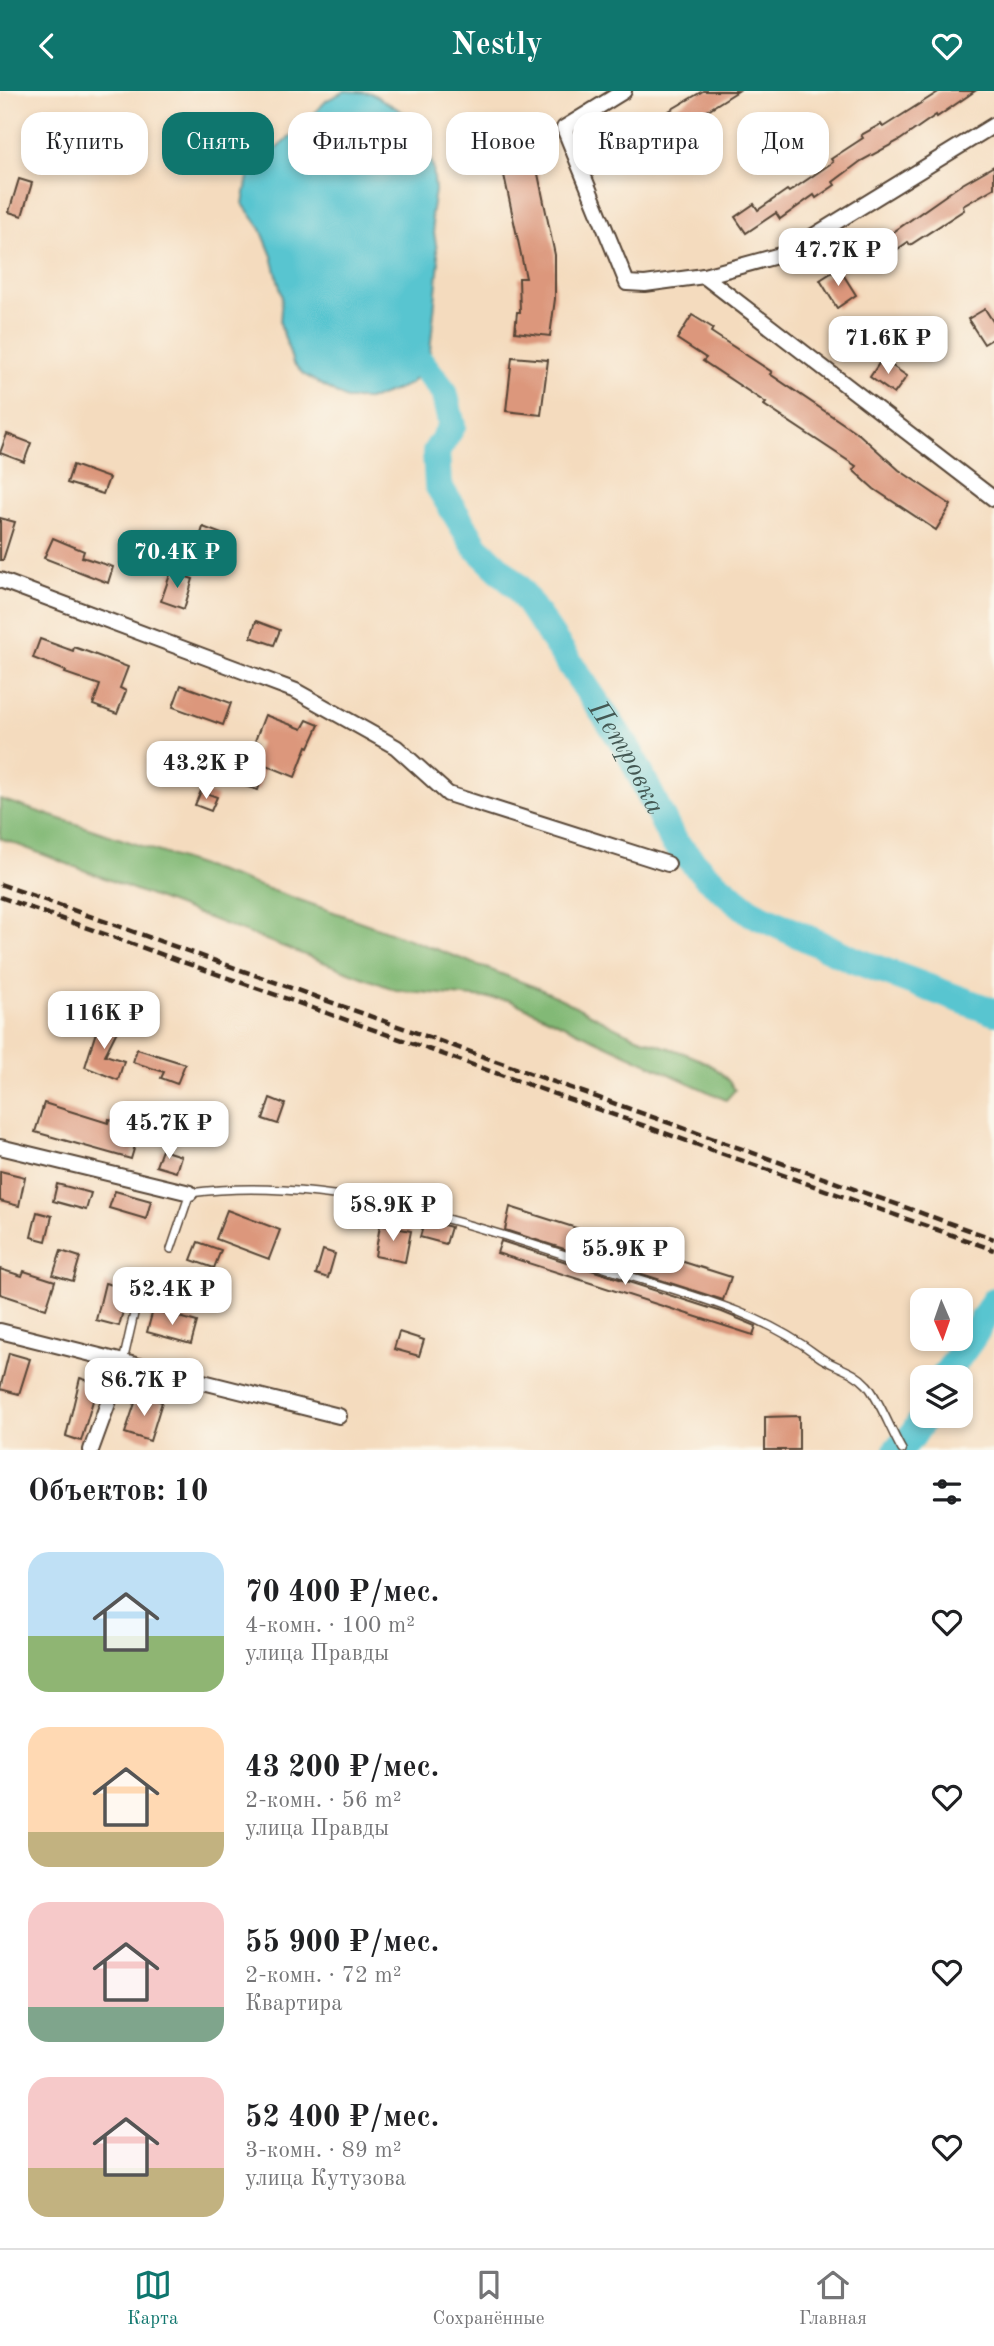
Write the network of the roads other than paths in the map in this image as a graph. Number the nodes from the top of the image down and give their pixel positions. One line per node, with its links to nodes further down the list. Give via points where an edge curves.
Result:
1 (624, 91): 3 (street, via 564,128 627,283)
2 (994, 125): 3 (street, via 784,254)
3 (704, 276): 4 (street)
4 (994, 499)
5 (0, 580): 6 (street, via 296,691 396,747 448,794)
6 (668, 864)
7 (0, 1147): 8 (street)
8 (190, 1193): 9 (lane); 15 (lane, via 275,1188 350,1197 519,1240 741,1312 808,1346 868,1385)
9 (171, 1249)
10 (141, 1283): 12 (lane)
11 (0, 1331): 12 (street)
12 (123, 1362): 13 (street); 14 (street)
13 (339, 1416)
14 (91, 1450)
15 (902, 1450)

